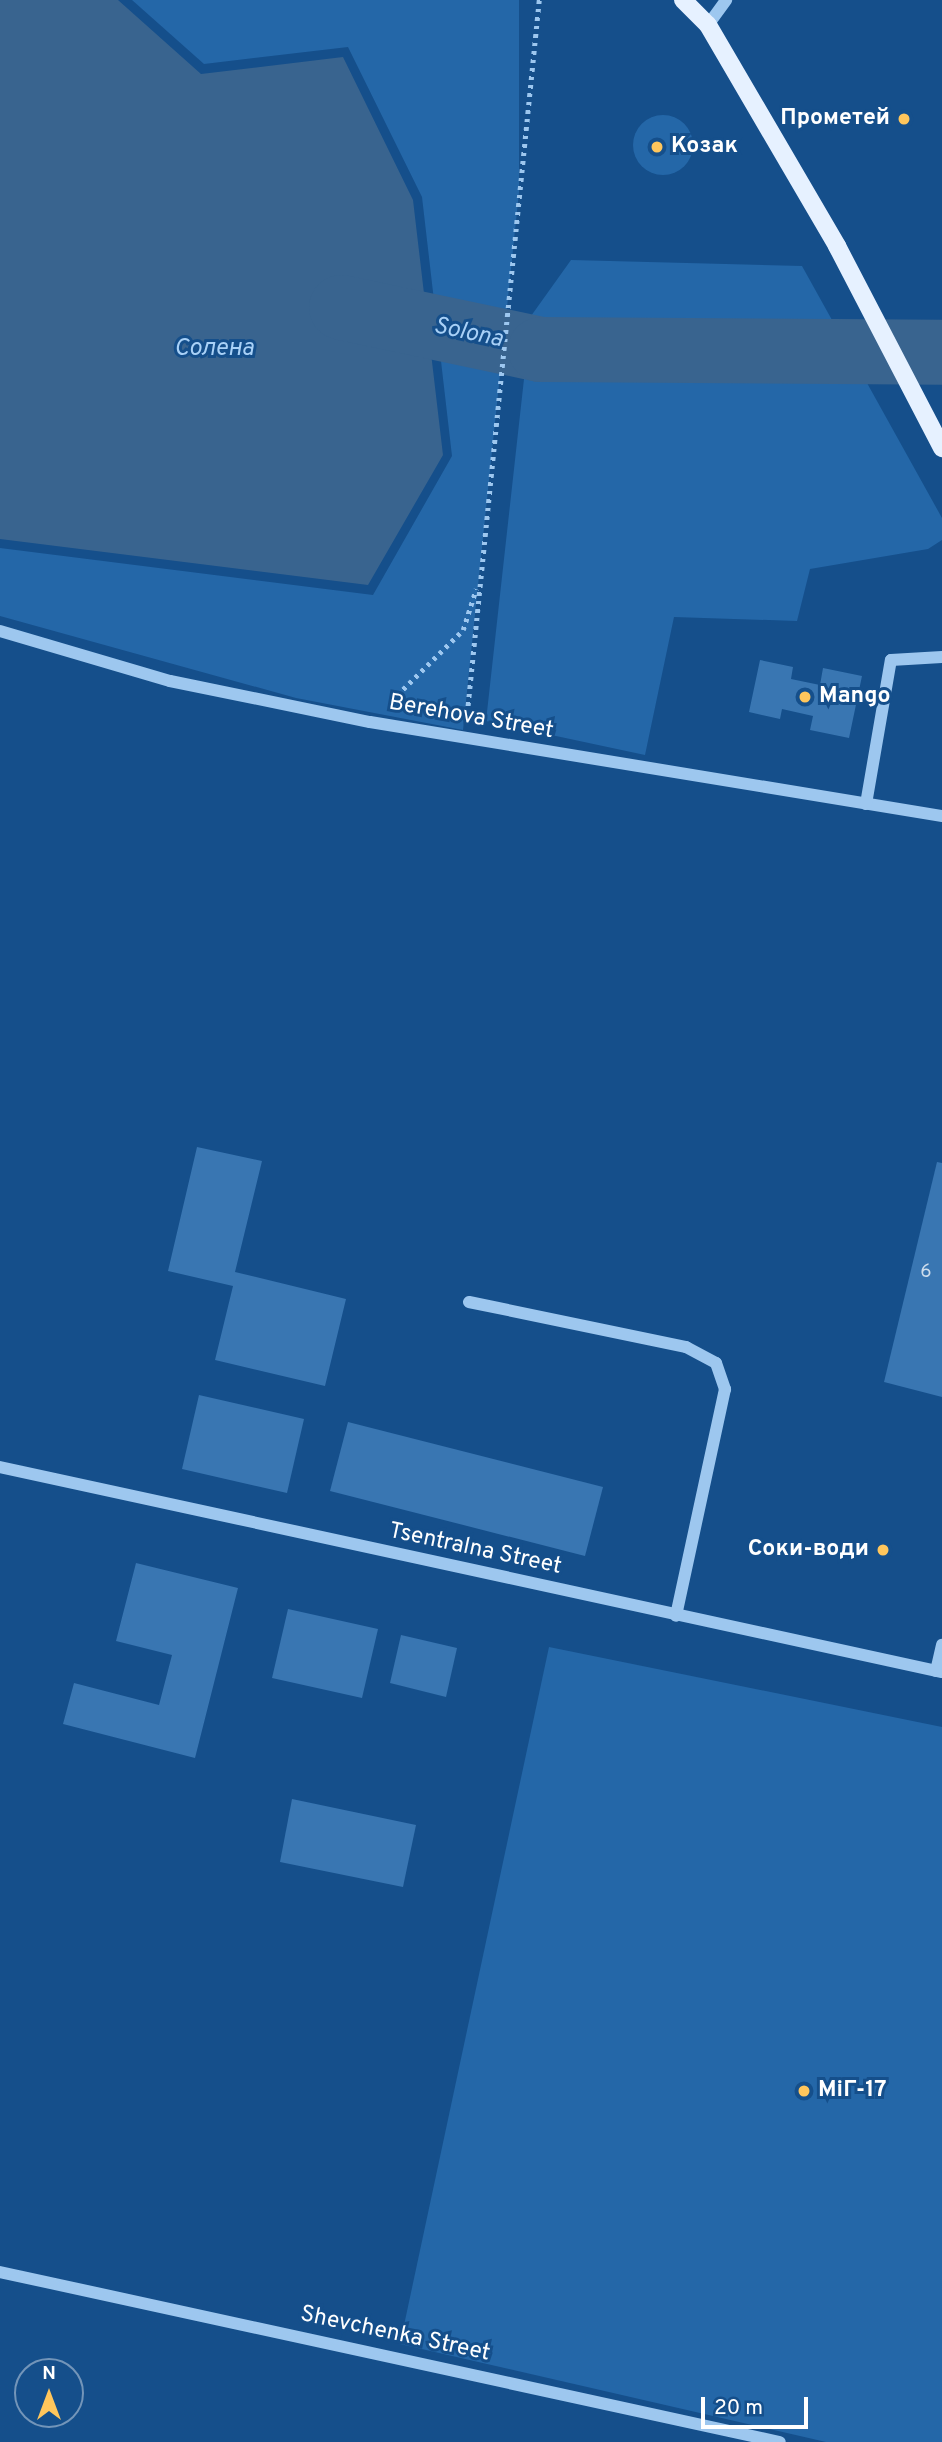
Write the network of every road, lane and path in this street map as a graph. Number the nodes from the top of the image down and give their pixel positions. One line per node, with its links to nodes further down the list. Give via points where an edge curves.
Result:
1 (539, 0): 6 (path)
2 (683, 0): 4 (main road)
3 (726, 0): 4 (street)
4 (708, 25): 5 (main road, via 837,246)
5 (942, 448)
6 (479, 581): 9 (path, via 463,630); 10 (path)
7 (0, 631): 9 (street, Berehova Street, via 170,681)
8 (942, 657): 11 (street, via 891,660)
9 (370, 722): 10 (street, Berehova Street)
10 (465, 739): 11 (street, Berehova Street)
11 (866, 804): 12 (street, Berehova Street)
12 (942, 816)
13 (469, 1302): 15 (street, via 685,1347 716,1363 724,1389)
14 (0, 1467): 15 (street, Tsentralna Street)
15 (676, 1616): 17 (street, Tsentralna Street)
16 (942, 1645): 17 (street)
17 (939, 1672)
18 (0, 2272): 19 (street, Shevchenka Street)
19 (763, 2440): 20 (street, Shevchenka Street)
20 (780, 2442)

